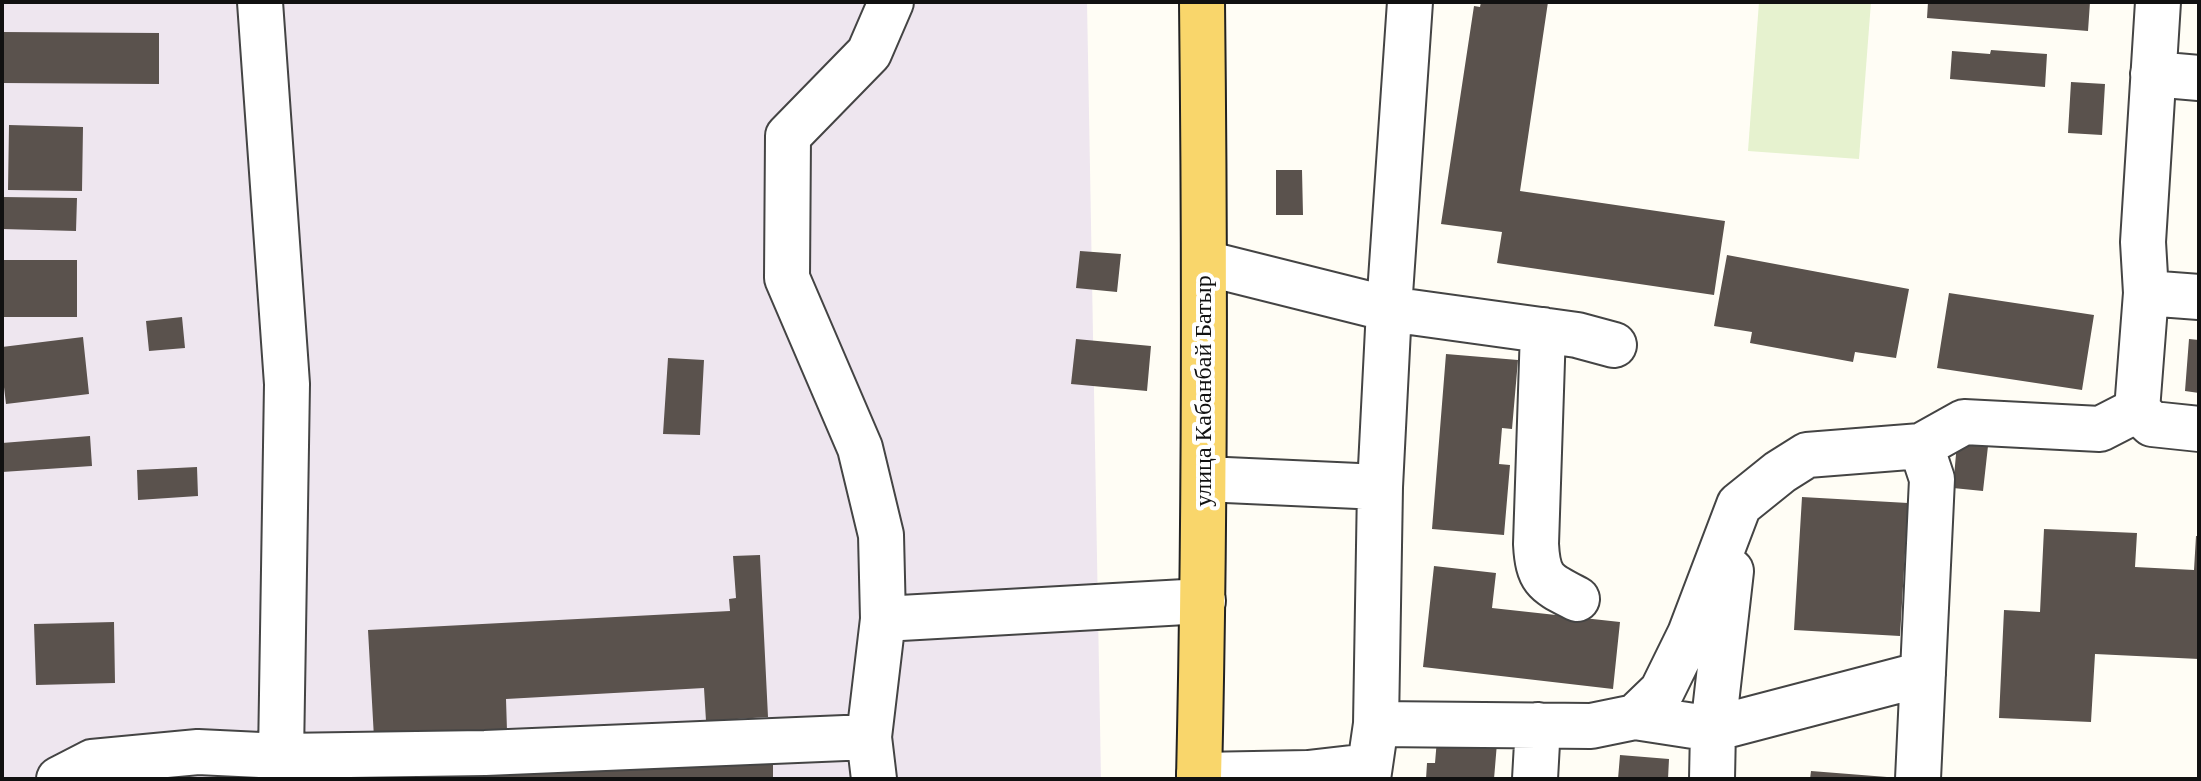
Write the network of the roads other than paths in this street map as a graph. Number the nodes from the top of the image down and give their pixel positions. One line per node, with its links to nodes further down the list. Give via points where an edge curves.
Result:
1 (260, 2): 29 (lane, via 287,384)
2 (891, 2): 22 (lane, via 869,53 788,136 787,278 860,448 881,535)
3 (1202, 2): 8 (main road, улица Кабанбай Батыр)
4 (1410, 2): 11 (lane)
5 (2158, 2): 6 (lane)
6 (2153, 74): 7 (lane); 9 (lane, via 2143,242)
7 (2199, 78)
8 (1205, 263): 11 (lane); 17 (main road, улица Кабанбай Батыр)
9 (2146, 293): 10 (lane); 14 (lane)
10 (2199, 297)
11 (1389, 309): 12 (lane); 18 (lane)
12 (1543, 330): 13 (lane); 20 (lane, via 1537,566 1548,584)
13 (1614, 345)
14 (2137, 410): 15 (lane, via 2152,424); 16 (lane, via 2100,429 1964,422)
15 (2199, 429)
16 (1921, 446): 19 (lane, via 1807,455); 23 (lane, via 1932,479)
17 (1204, 479): 18 (lane); 21 (main road, улица Кабанбай Батыр)
18 (1380, 487): 27 (lane)
19 (1739, 505): 24 (lane, via 1690,634 1662,691); 26 (lane)
20 (1577, 599)
21 (1203, 601): 22 (lane); 30 (main road, улица Кабанбай Батыр)
22 (883, 619): 28 (lane)
23 (1923, 674): 26 (lane); 34 (lane)
24 (1635, 717): 25 (lane, via 1591,726); 26 (lane)
25 (1538, 725): 27 (lane); 32 (lane)
26 (1713, 729): 33 (lane)
27 (1371, 756): 30 (lane, via 1308,773)
28 (871, 758): 29 (lane, via 485,753)
29 (282, 768): 31 (lane, via 198,752 92,762)
30 (1199, 777)
31 (59, 779)
32 (1535, 779)
33 (1712, 779)
34 (1918, 779)

